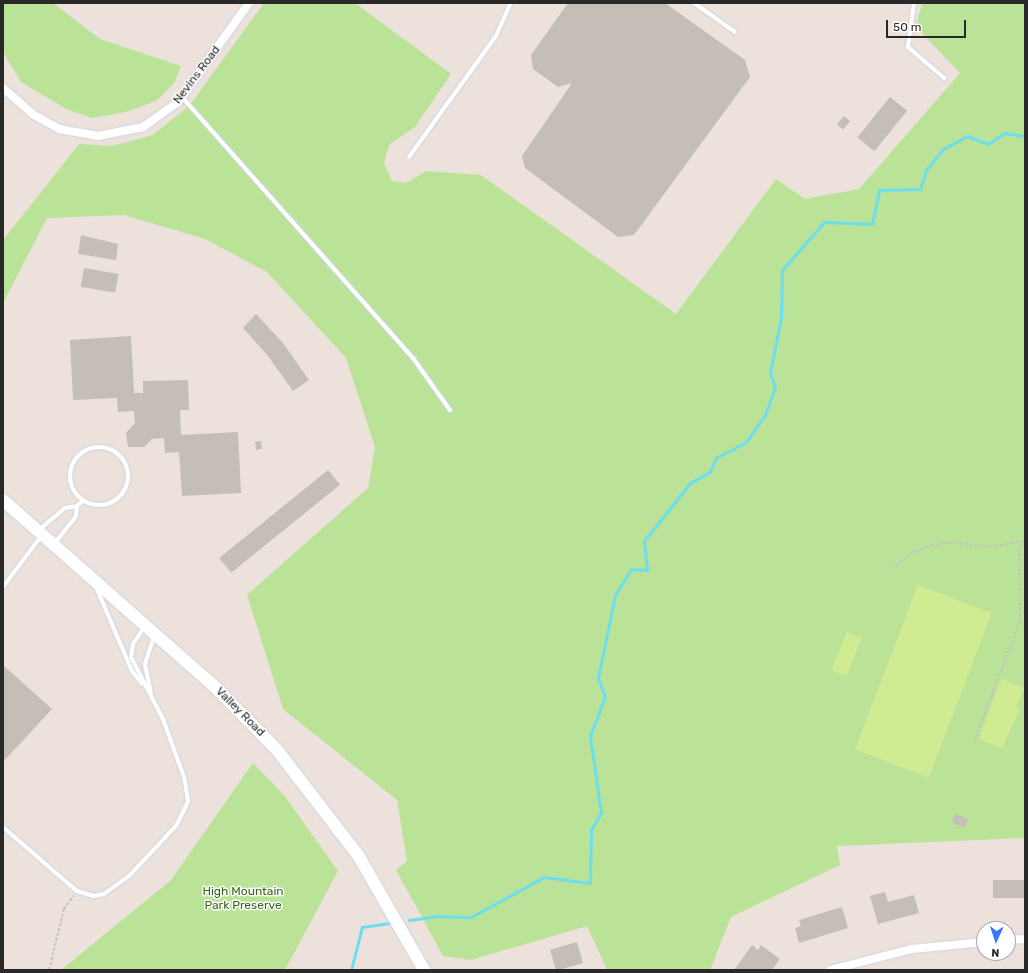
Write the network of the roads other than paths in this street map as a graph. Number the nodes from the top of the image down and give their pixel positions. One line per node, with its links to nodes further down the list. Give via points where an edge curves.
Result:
1 (249, 3): 8 (street, Nevins Road)
2 (511, 3): 9 (lane, via 496,36)
3 (694, 3): 5 (lane)
4 (914, 3): 6 (lane, via 908,46)
5 (735, 32)
6 (944, 78)
7 (3, 88): 8 (street, Nevins Road, via 34,115 59,129 98,136 143,127 164,115)
8 (182, 97): 10 (lane, via 413,358)
9 (409, 157)
10 (450, 410)
11 (3, 500): 14 (main road, Valley Road)
12 (83, 501): 12 (lane, via 105,505 122,494 126,468 114,451 94,448 76,460 71,483); 13 (lane)
13 (77, 506): 14 (lane, via 64,508); 15 (lane, via 76,516)
14 (40, 533): 15 (main road, Valley Road); 17 (lane)
15 (54, 545): 16 (main road, Valley Road)
16 (94, 579): 18 (main road, Valley Road); 20 (lane, via 132,671)
17 (3, 587)
18 (145, 626): 19 (main road, Valley Road); 20 (lane, via 133,644 131,657)
19 (155, 635): 20 (lane, via 145,664); 23 (main road, Valley Road, via 247,717 303,780 380,889)
20 (152, 697): 21 (lane, via 184,777 188,801 176,826 129,876 104,894 93,896 77,891)
21 (3, 827)
22 (976, 943): 24 (street, via 912,949)
23 (424, 970)
24 (830, 970)

